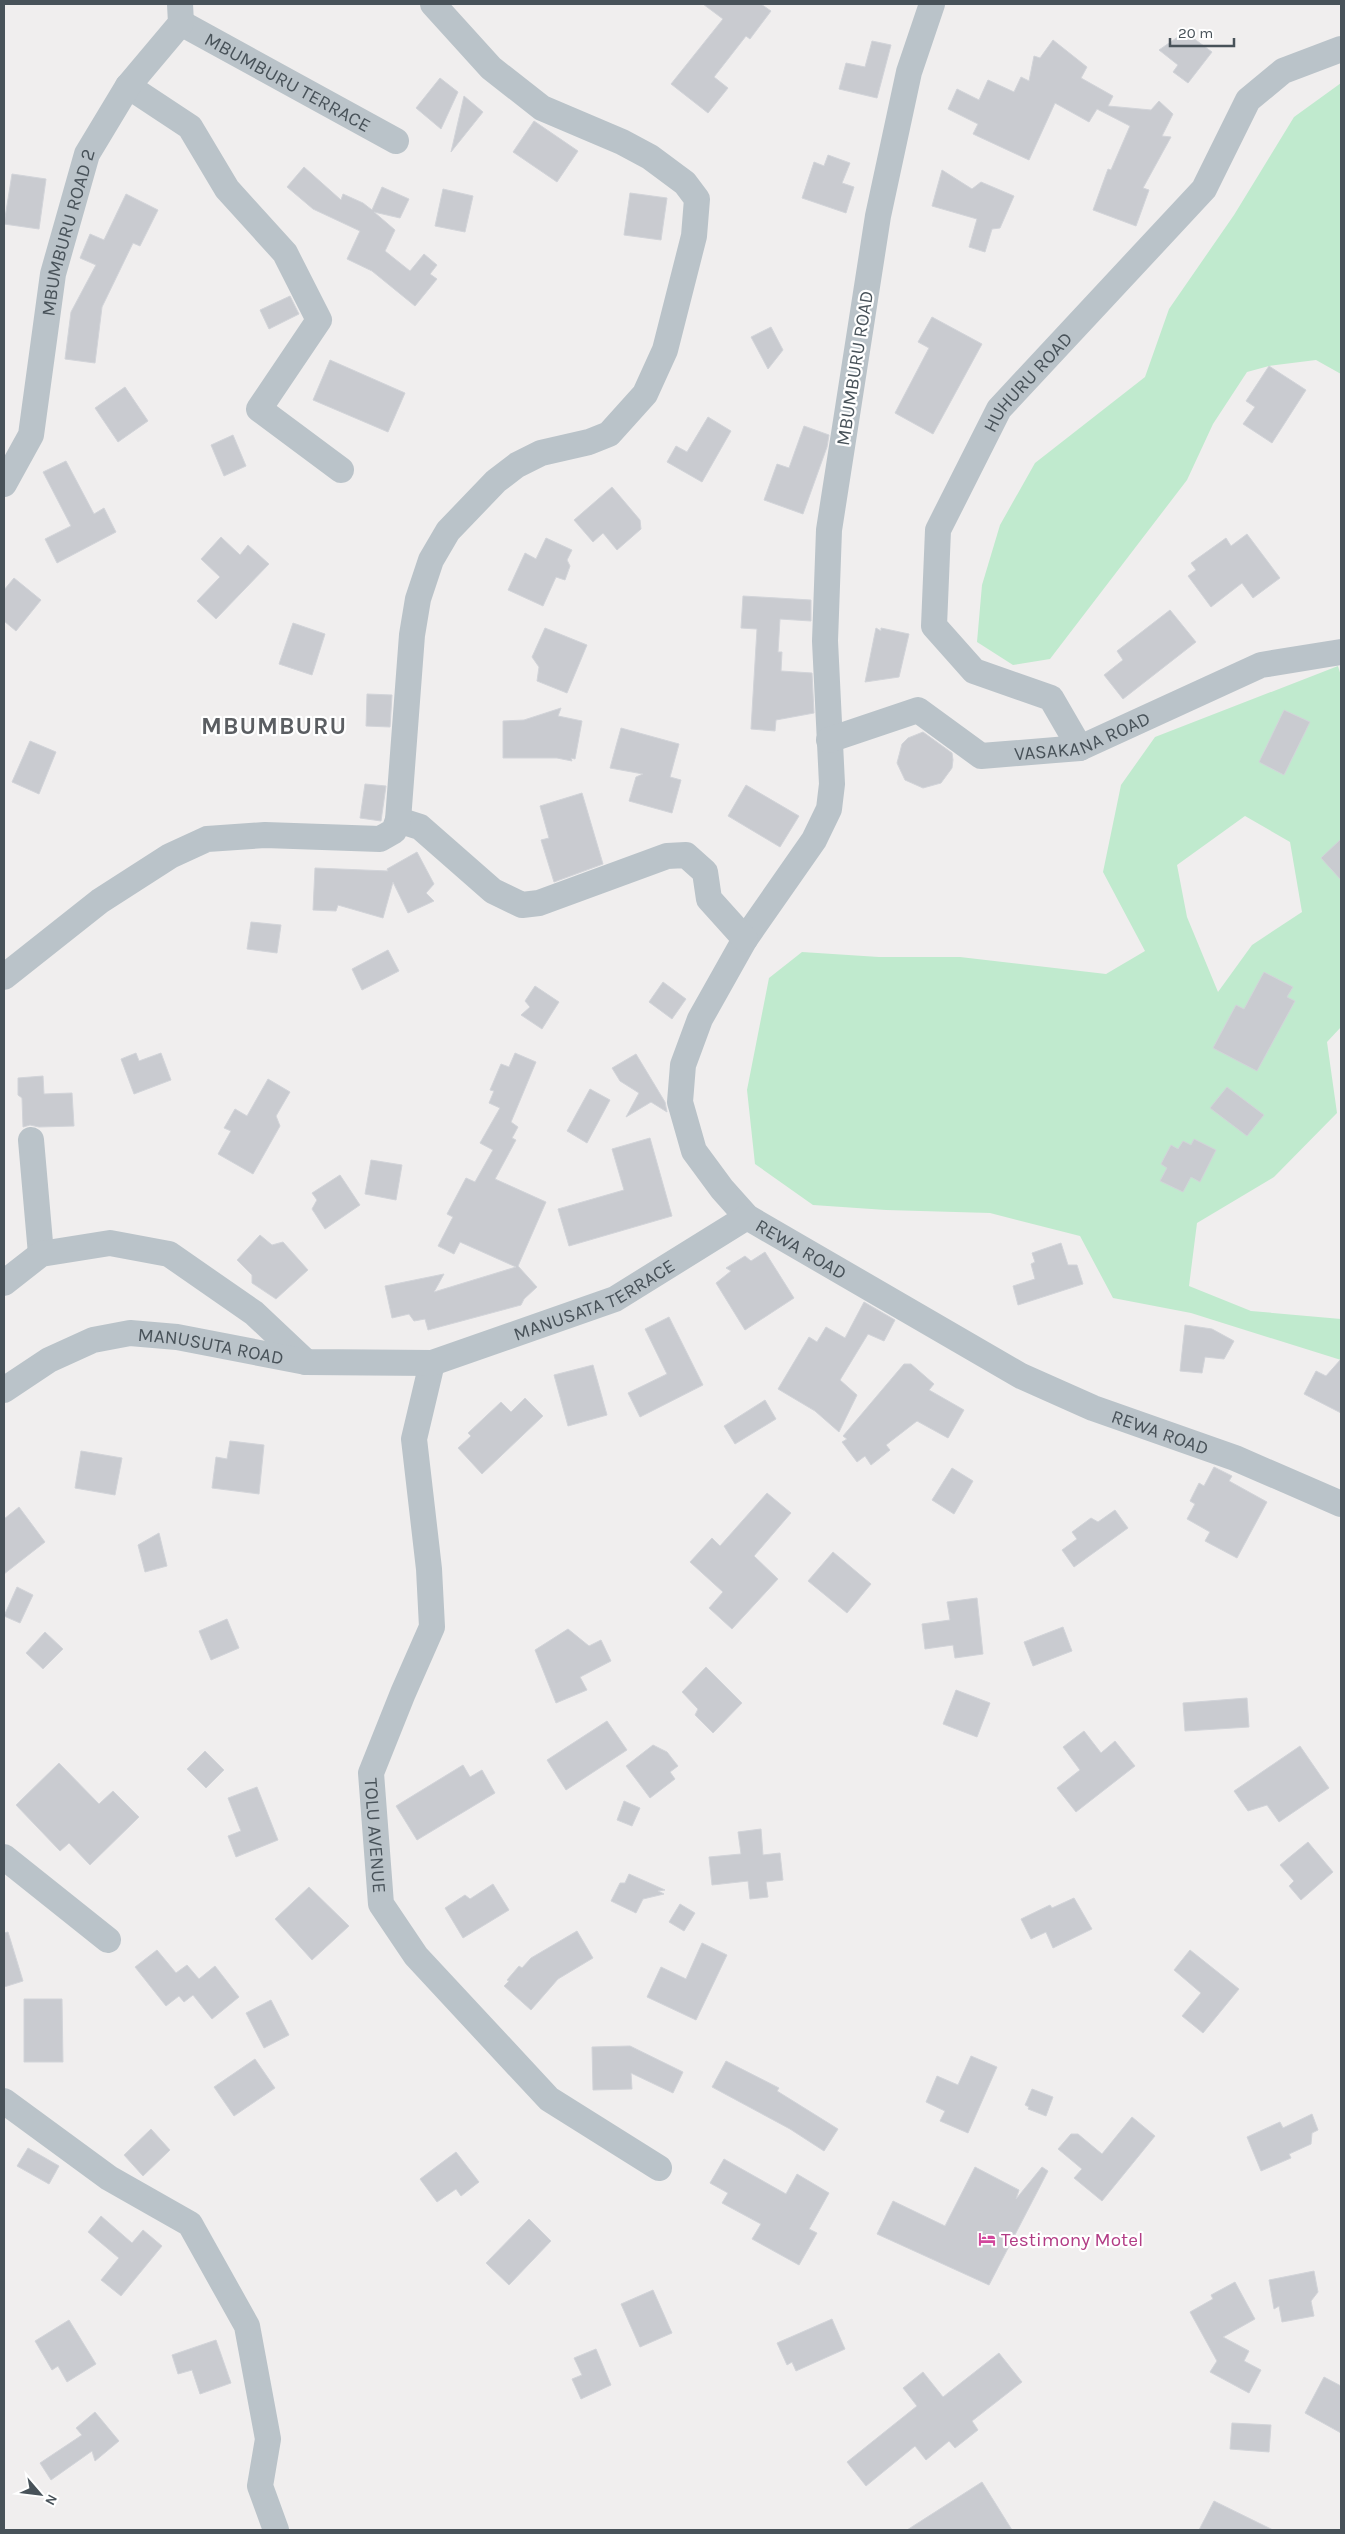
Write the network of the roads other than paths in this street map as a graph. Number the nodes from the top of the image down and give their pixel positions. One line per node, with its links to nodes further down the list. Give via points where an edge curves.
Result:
1 (433, 4): 12 (street, via 491,68 542,108 650,157 685,183 697,199 694,236 664,350 645,394 609,434 541,453 496,481 448,531 431,560 418,599 412,635)
2 (932, 4): 10 (street, MBUMBURU ROAD, via 909,72 878,216 829,530 825,641)
3 (181, 14): 5 (street, MBUMBURU ROAD 2); 6 (street, MBUMBURU TERRACE)
4 (1341, 50): 11 (street, HUHURU ROAD, via 1283,71 1248,100 1204,188 999,409 938,530 934,626 974,671 1051,698)
5 (128, 86): 7 (street, via 190,127 227,189 285,253 319,320 259,409); 8 (street, MBUMBURU ROAD 2, via 87,154 53,274 31,435)
6 (396, 141)
7 (341, 470)
8 (4, 484)
9 (1341, 652): 11 (street, VASAKANA ROAD, via 1261,665)
10 (829, 740): 11 (street, VASAKANA ROAD, via 918,710 981,756); 13 (street, REWA ROAD, via 832,784 829,809 814,840)
11 (1080, 748)
12 (398, 820): 13 (street, via 420,827 493,891 522,904 539,903 667,856 686,855 705,872 709,899); 14 (street, via 394,831 380,839 265,835 208,839 170,856 100,902)
13 (745, 939): 16 (street, REWA ROAD, via 700,1019 683,1065 680,1102 694,1150)
14 (4, 977)
15 (31, 1140): 17 (street)
16 (747, 1217): 20 (street, MANUSATA TERRACE, via 615,1299); 22 (street, REWA ROAD, via 1020,1376 1093,1408 1235,1458)
17 (41, 1254): 18 (street); 19 (street, via 110,1243 169,1254 254,1313)
18 (4, 1283)
19 (306, 1362): 20 (street, MANUSUTA ROAD); 21 (street, MANUSUTA ROAD, via 177,1338 130,1334 84,1344 49,1360)
20 (432, 1364): 26 (street, TOLU AVENUE, via 414,1439 429,1569 432,1627 371,1773 381,1904 416,1956 549,2099)
21 (4, 1390)
22 (1341, 1504)
23 (4, 1857): 24 (street)
24 (108, 1940)
25 (4, 2101): 27 (street, via 109,2178 190,2224 247,2326 268,2439 260,2486)
26 (659, 2168)
27 (276, 2530)

